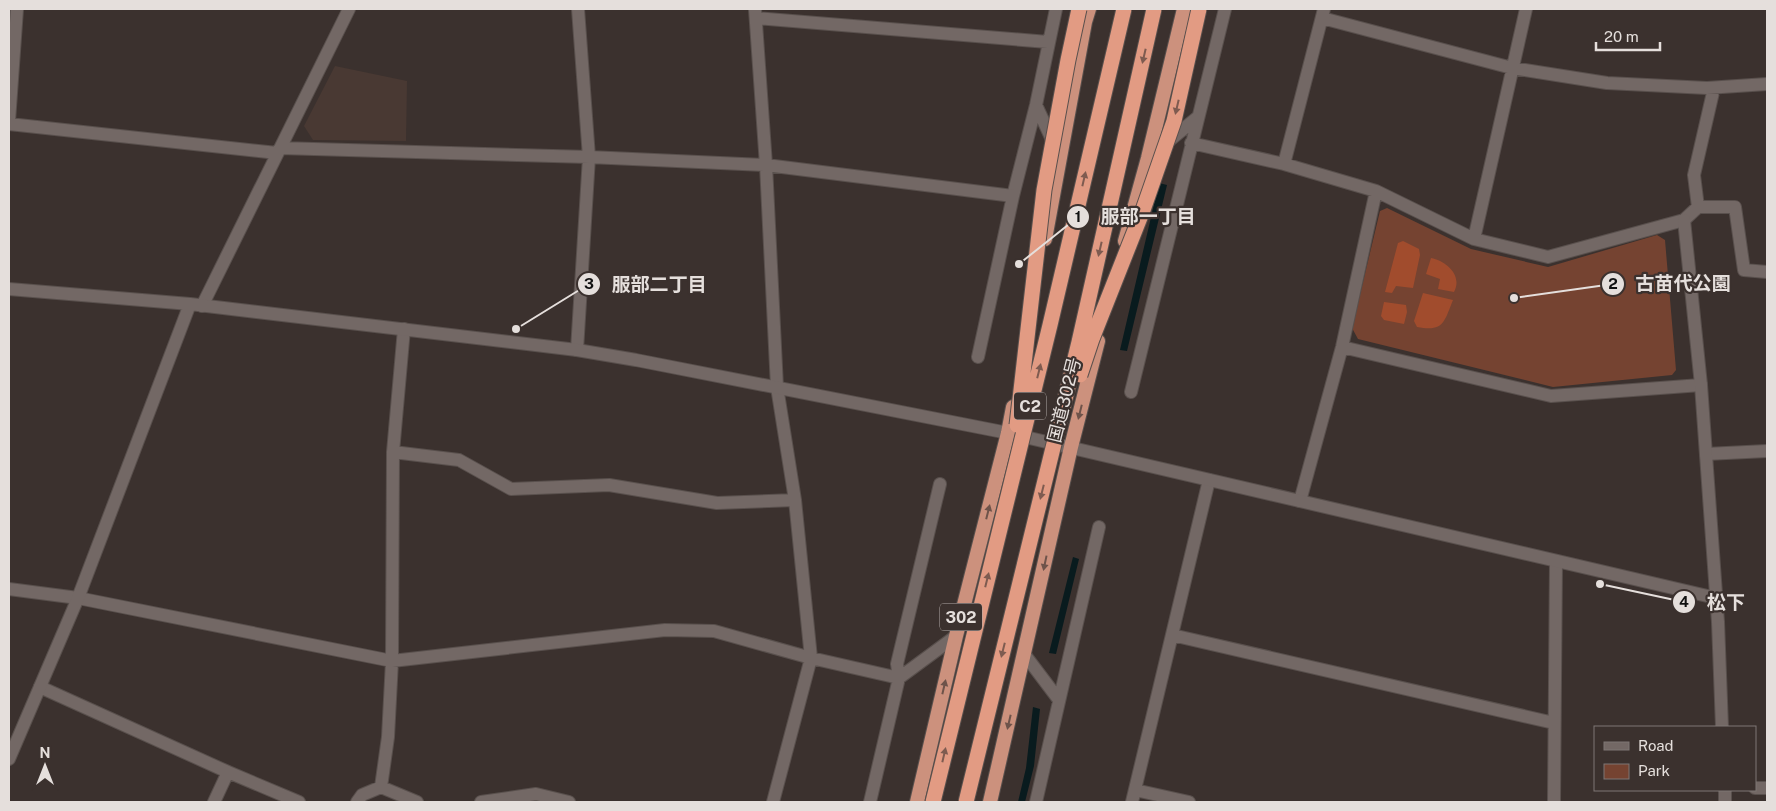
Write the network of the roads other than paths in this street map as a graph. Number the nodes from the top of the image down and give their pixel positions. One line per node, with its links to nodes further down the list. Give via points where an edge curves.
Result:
1 (17, 9): 21 (street)
2 (349, 9): 23 (street)
3 (578, 9): 25 (street)
4 (1056, 9): 15 (street)
5 (1079, 9): 52 (highway, bridge, via 1044,190)
6 (1088, 9): 24 (highway, 302)
7 (1124, 9): 52 (highway, C2, one-way to 7, bridge)
8 (1154, 9): 49 (highway, C2, one-way to 49, bridge)
9 (1184, 9): 26 (highway, 国道302号)
10 (1199, 9): 49 (highway, one-way to 49, bridge, via 1174,121 1092,339)
11 (1225, 9): 20 (street)
12 (1526, 9): 16 (street)
13 (756, 14): 15 (street); 28 (street)
14 (1323, 14): 16 (street); 27 (street)
15 (1048, 42): 19 (street)
16 (1512, 68): 18 (street, via 1606,83); 33 (street)
17 (1767, 84): 18 (street)
18 (1714, 88): 31 (street, via 1694,175)
19 (1036, 105): 24 (street); 30 (street)
20 (1198, 117): 22 (street); 26 (street)
21 (9, 122): 23 (street)
22 (1191, 143): 27 (street); 43 (street)
23 (278, 151): 25 (street); 36 (street)
24 (1060, 155): 44 (highway, 302)
25 (588, 157): 28 (street); 39 (street)
26 (1148, 158): 45 (highway, 国道302号, one-way to 45)
27 (1284, 164): 29 (street)
28 (766, 165): 30 (street); 42 (street)
29 (1376, 191): 33 (street); 38 (street)
30 (1013, 196): 40 (street)
31 (1698, 206): 32 (street); 34 (street, via 1735,206 1744,270)
32 (1684, 220): 33 (street, via 1548,257); 41 (street)
33 (1474, 239)
34 (1767, 272)
35 (9, 289): 36 (street)
36 (196, 305): 37 (street); 58 (street)
37 (404, 329): 39 (street); 47 (street)
38 (1342, 347): 41 (street, via 1551,396); 54 (street)
39 (577, 350): 42 (street)
40 (978, 357)
41 (1701, 385): 48 (street)
42 (777, 388): 44 (street); 53 (street)
43 (1131, 392)
44 (1008, 433): 45 (street); 61 (highway, 302, one-way to 44)
45 (1070, 448): 50 (street); 62 (highway, 国道302号, one-way to 62)
46 (1767, 451): 48 (street)
47 (393, 452): 53 (street, via 458,460 511,489 609,485 717,503); 64 (street)
48 (1706, 454): 59 (street)
49 (1047, 471): 84 (highway, C2, one-way to 84, bridge)
50 (1209, 480): 54 (street); 60 (street)
51 (940, 484): 65 (street, via 897,664)
52 (1010, 486): 83 (highway, C2, one-way to 52, bridge)
53 (795, 500): 63 (street)
54 (1300, 501): 56 (street)
55 (1099, 527): 67 (street)
56 (1556, 561): 59 (street); 68 (street)
57 (9, 589): 58 (street)
58 (78, 598): 64 (street); 66 (street)
59 (1716, 598): 69 (street)
60 (1172, 635): 68 (street); 73 (street)
61 (956, 636): 65 (street); 82 (highway, 302, one-way to 61)
62 (1025, 655): 67 (street); 85 (highway, 国道302号, one-way to 85)
63 (811, 658): 64 (street, via 714,630 665,630); 65 (street); 80 (street)
64 (392, 661): 72 (street, via 388,737)
65 (899, 678): 81 (street)
66 (40, 687): 70 (street); 71 (street)
67 (1060, 700): 86 (street)
68 (1554, 723): 88 (street)
69 (1722, 726)
70 (9, 759)
71 (228, 772): 74 (street); 75 (street)
72 (381, 787): 76 (street, via 362,795); 77 (street)
73 (1133, 796): 87 (street)
74 (214, 802)
75 (299, 802)
76 (356, 802)
77 (417, 802)
78 (480, 802): 79 (street, via 536,794)
79 (563, 802)
80 (773, 802)
81 (870, 802)
82 (917, 802)
83 (933, 802)
84 (966, 802)
85 (990, 802)
86 (1036, 802)
87 (1189, 802)
88 (1554, 802)

